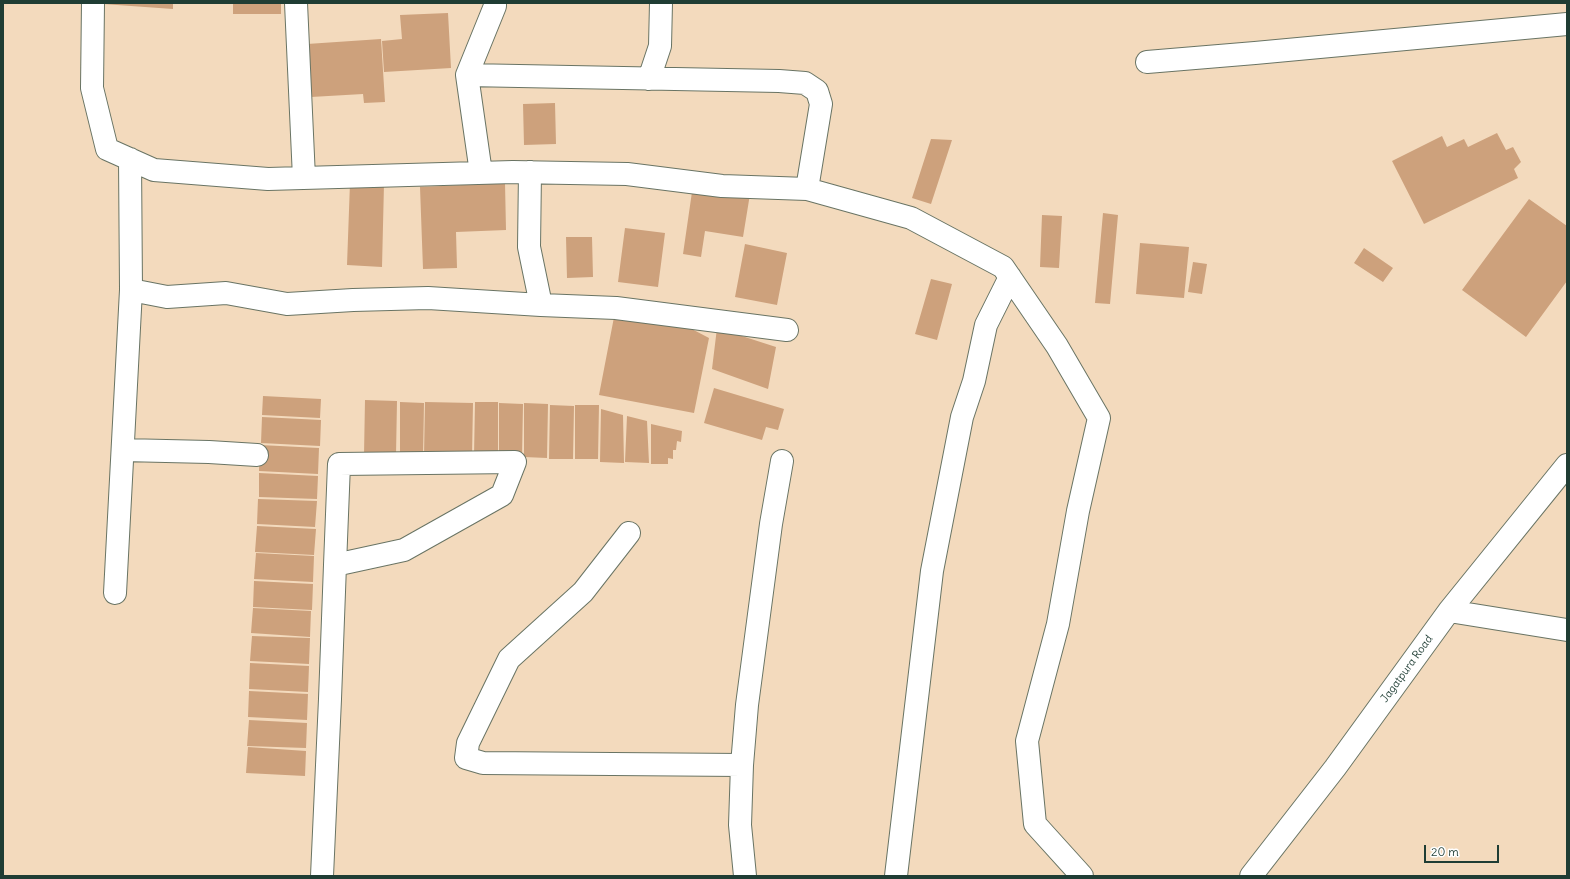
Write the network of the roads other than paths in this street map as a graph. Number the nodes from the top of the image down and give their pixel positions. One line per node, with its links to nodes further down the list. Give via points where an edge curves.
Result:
1 (93, 3): 9 (street, via 92,88 107,149)
2 (296, 3): 12 (street)
3 (495, 3): 7 (street)
4 (661, 3): 8 (street, via 660,46)
5 (1567, 24): 6 (street)
6 (1147, 62)
7 (467, 75): 8 (street); 11 (street)
8 (649, 79): 13 (street, via 779,81 805,83 817,91 820,104)
9 (130, 159): 12 (street, via 154,170 268,179); 15 (street)
10 (530, 172): 11 (street); 13 (street, via 627,174 722,186); 16 (street, via 529,247)
11 (481, 173): 12 (street)
12 (304, 178)
13 (807, 189): 14 (street, via 911,218 1003,267)
14 (1010, 277): 30 (street, via 986,325 974,381 962,417 932,571); 31 (street, via 1057,346 1099,418 1078,511 1058,624 1027,740 1035,824)
15 (130, 290): 16 (street, via 167,297 226,293 287,304 428,298); 18 (street)
16 (540, 305): 17 (street, via 616,308)
17 (787, 330)
18 (123, 450): 19 (street); 24 (street)
19 (257, 455)
20 (782, 461): 27 (street, via 771,524)
21 (1567, 465): 25 (street, Jagatpura Road)
22 (628, 533): 27 (street, via 583,592 509,659 468,743 466,758 482,762)
23 (335, 565): 23 (street, via 339,464 515,462 502,495 404,550); 28 (street)
24 (116, 593)
25 (1450, 611): 26 (street); 32 (street, Jagatpura Road, via 1335,768)
26 (1567, 630)
27 (742, 765): 29 (street, via 740,825)
28 (322, 876)
29 (745, 876)
30 (896, 876)
31 (1082, 876)
32 (1251, 876)

